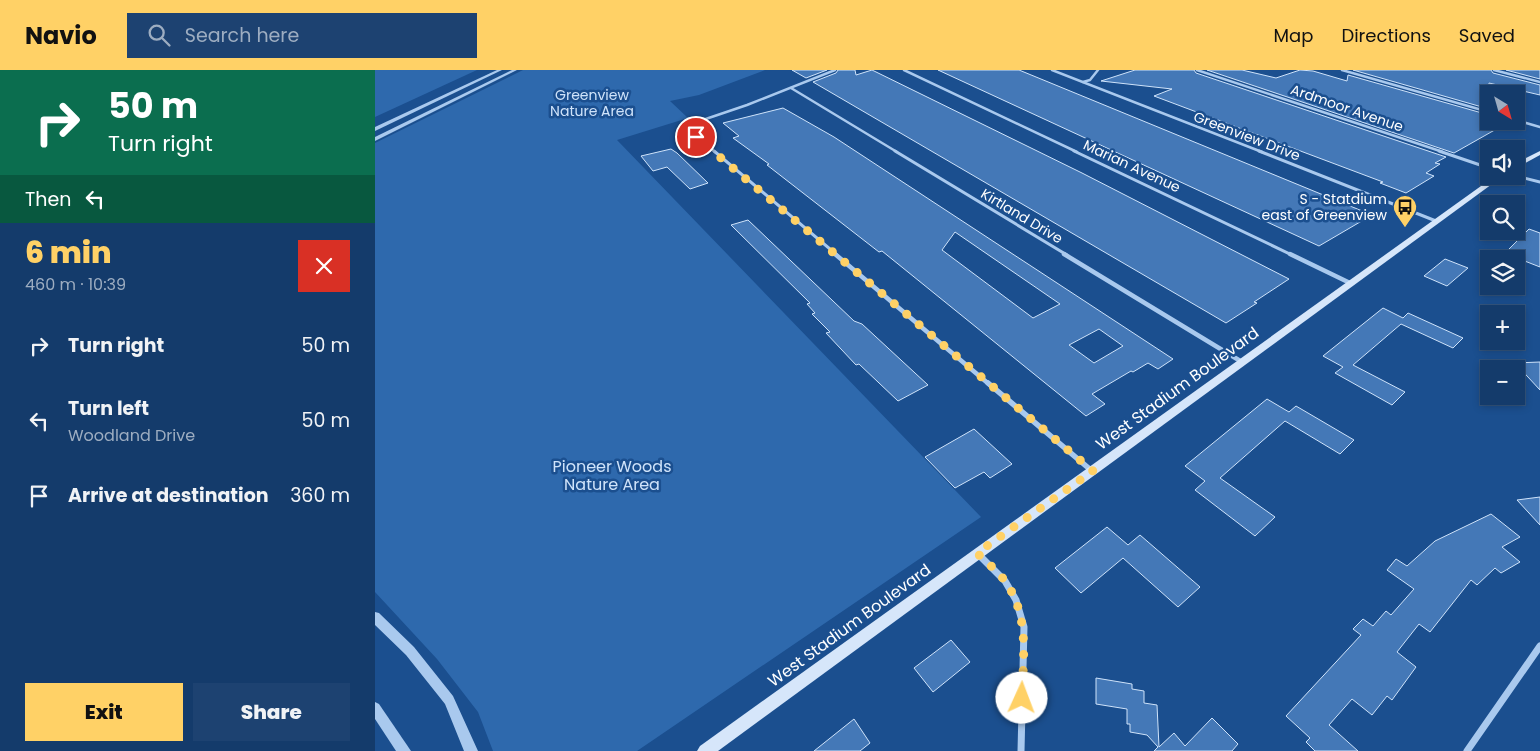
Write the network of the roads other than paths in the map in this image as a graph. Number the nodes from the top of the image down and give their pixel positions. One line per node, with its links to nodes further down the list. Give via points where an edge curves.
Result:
1 (500, 70): 16 (street)
2 (515, 70): 17 (street)
3 (835, 70): 12 (street)
4 (904, 70): 25 (street, Marian Avenue)
5 (1052, 70): 10 (street, Greenview Drive)
6 (1098, 70): 10 (street, via 1090,80)
7 (1197, 70): 20 (street, Ardmoor Avenue)
8 (1342, 70): 13 (street)
9 (1494, 70): 11 (street)
10 (1083, 82): 24 (street, Greenview Drive)
11 (1540, 82)
12 (791, 88): 26 (street, Kirtland Drive); 27 (street, via 696,121 686,128)
13 (1480, 109)
14 (1525, 123): 15 (street)
15 (1540, 127)
16 (375, 129)
17 (375, 139)
18 (1540, 153): 19 (main road)
19 (1525, 161)
20 (1480, 165)
21 (1525, 178): 22 (street)
22 (1540, 182)
23 (1487, 185): 24 (main road, West Stadium Boulevard)
24 (1436, 221): 25 (main road, West Stadium Boulevard)
25 (1350, 283): 26 (main road, West Stadium Boulevard)
26 (1242, 362): 27 (main road, West Stadium Boulevard)
27 (1093, 471): 28 (main road, West Stadium Boulevard)
28 (977, 553): 34 (main road, West Stadium Boulevard); 35 (street, via 1005,581 1016,600 1024,627)
29 (375, 617): 33 (street, via 410,651 449,700)
30 (1540, 646): 36 (street)
31 (375, 708): 32 (street)
32 (404, 751)
33 (471, 751)
34 (705, 751)
35 (1021, 751)
36 (1467, 751)

